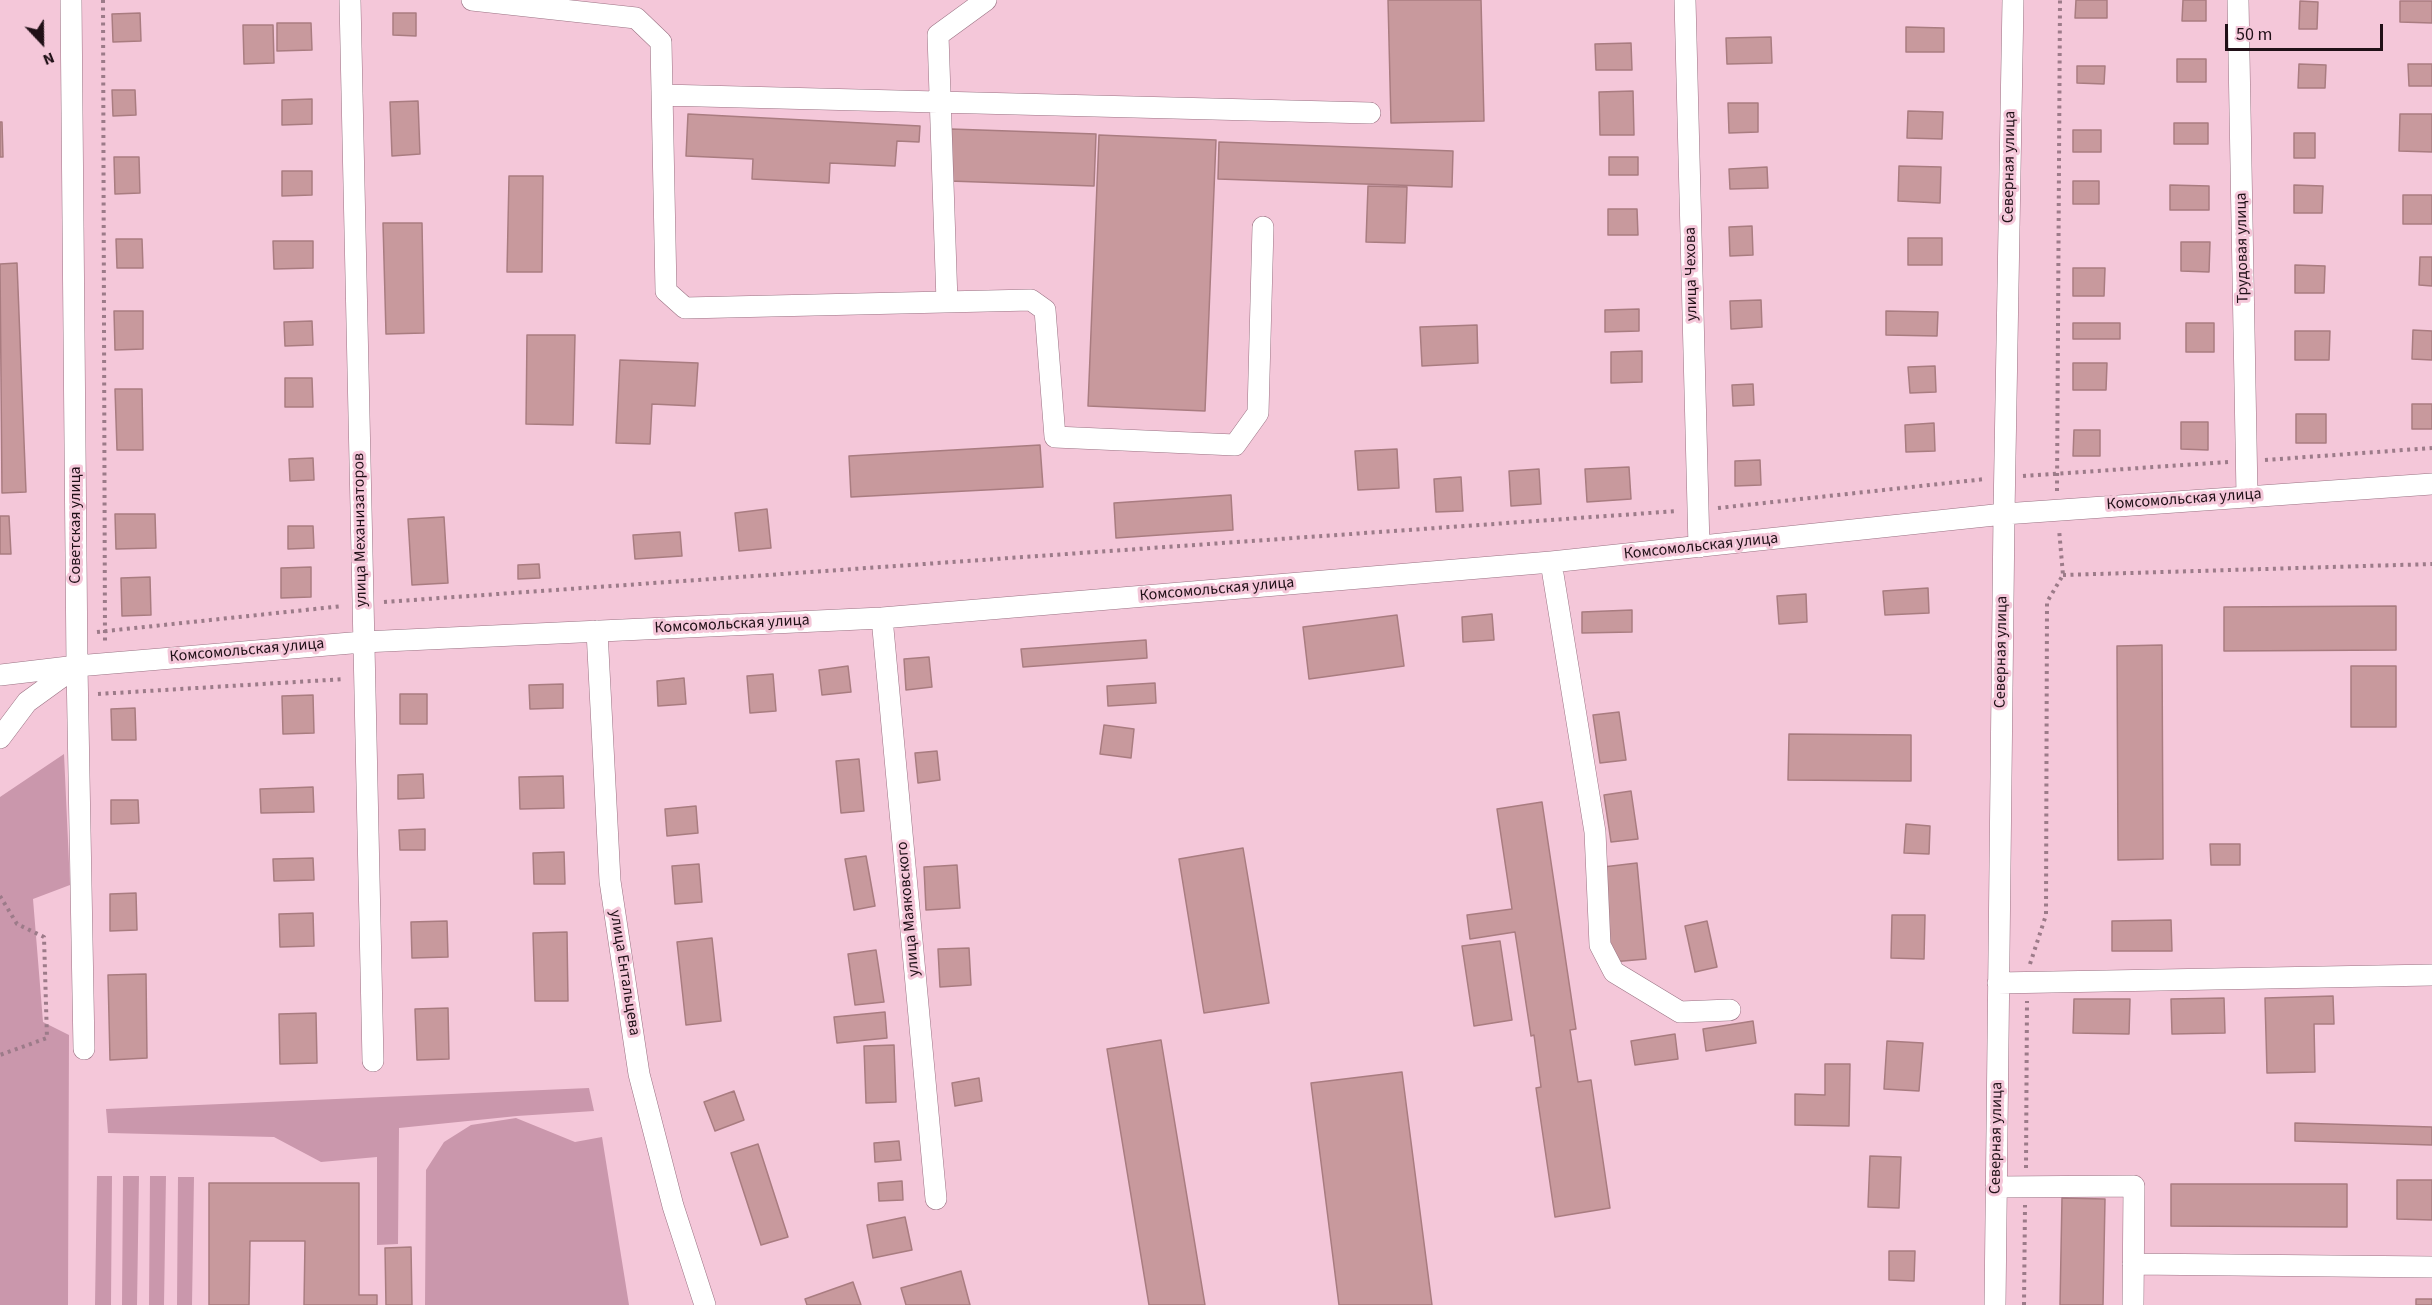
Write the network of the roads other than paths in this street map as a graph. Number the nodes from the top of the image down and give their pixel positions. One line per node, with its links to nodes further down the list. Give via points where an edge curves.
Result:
1 (71, 0): 21 (street, Советская улица)
2 (350, 0): 20 (street, улица Механизаторов)
3 (472, 0): 8 (street, via 636,18 661,42)
4 (986, 0): 9 (street, via 938,35)
5 (1685, 0): 16 (street, улица Чехова)
6 (2013, 0): 15 (street, Северная улица)
7 (2238, 0): 14 (street, Трудовая улица)
8 (662, 95): 9 (street); 12 (street, via 666,291 685,308)
9 (940, 102): 10 (street); 12 (street)
10 (1370, 113)
11 (1263, 227): 12 (street, via 1258,413 1235,445 1055,437 1045,310 1031,300)
12 (947, 302)
13 (2432, 484): 14 (street, Комсомольская улица)
14 (2247, 495): 15 (street, Комсомольская улица)
15 (2004, 514): 16 (street, Комсомольская улица); 25 (street, Северная улица)
16 (1700, 547): 17 (street, Комсомольская улица)
17 (1551, 562): 18 (street, Комсомольская улица); 26 (street, via 1595,832 1600,945 1614,972 1680,1012)
18 (882, 618): 19 (street, Комсомольская улица); 30 (street, улица Маяковского)
19 (597, 631): 20 (street, Комсомольская улица); 33 (street, улица Ентальцева, via 610,881 639,1074 673,1206)
20 (363, 642): 21 (street, Комсомольская улица); 28 (street, улица Механизаторов)
21 (77, 666): 22 (street, Комсомольская улица); 23 (street, via 27,702); 27 (street, Советская улица)
22 (0, 675)
23 (0, 738)
24 (2432, 975): 25 (street)
25 (1998, 983): 29 (street, Северная улица)
26 (1730, 1010)
27 (84, 1049)
28 (373, 1061)
29 (1996, 1187): 31 (street, via 2134,1186); 34 (street, Северная улица)
30 (936, 1199)
31 (2133, 1264): 32 (street); 35 (street)
32 (2432, 1267)
33 (705, 1305)
34 (1995, 1305)
35 (2133, 1305)

